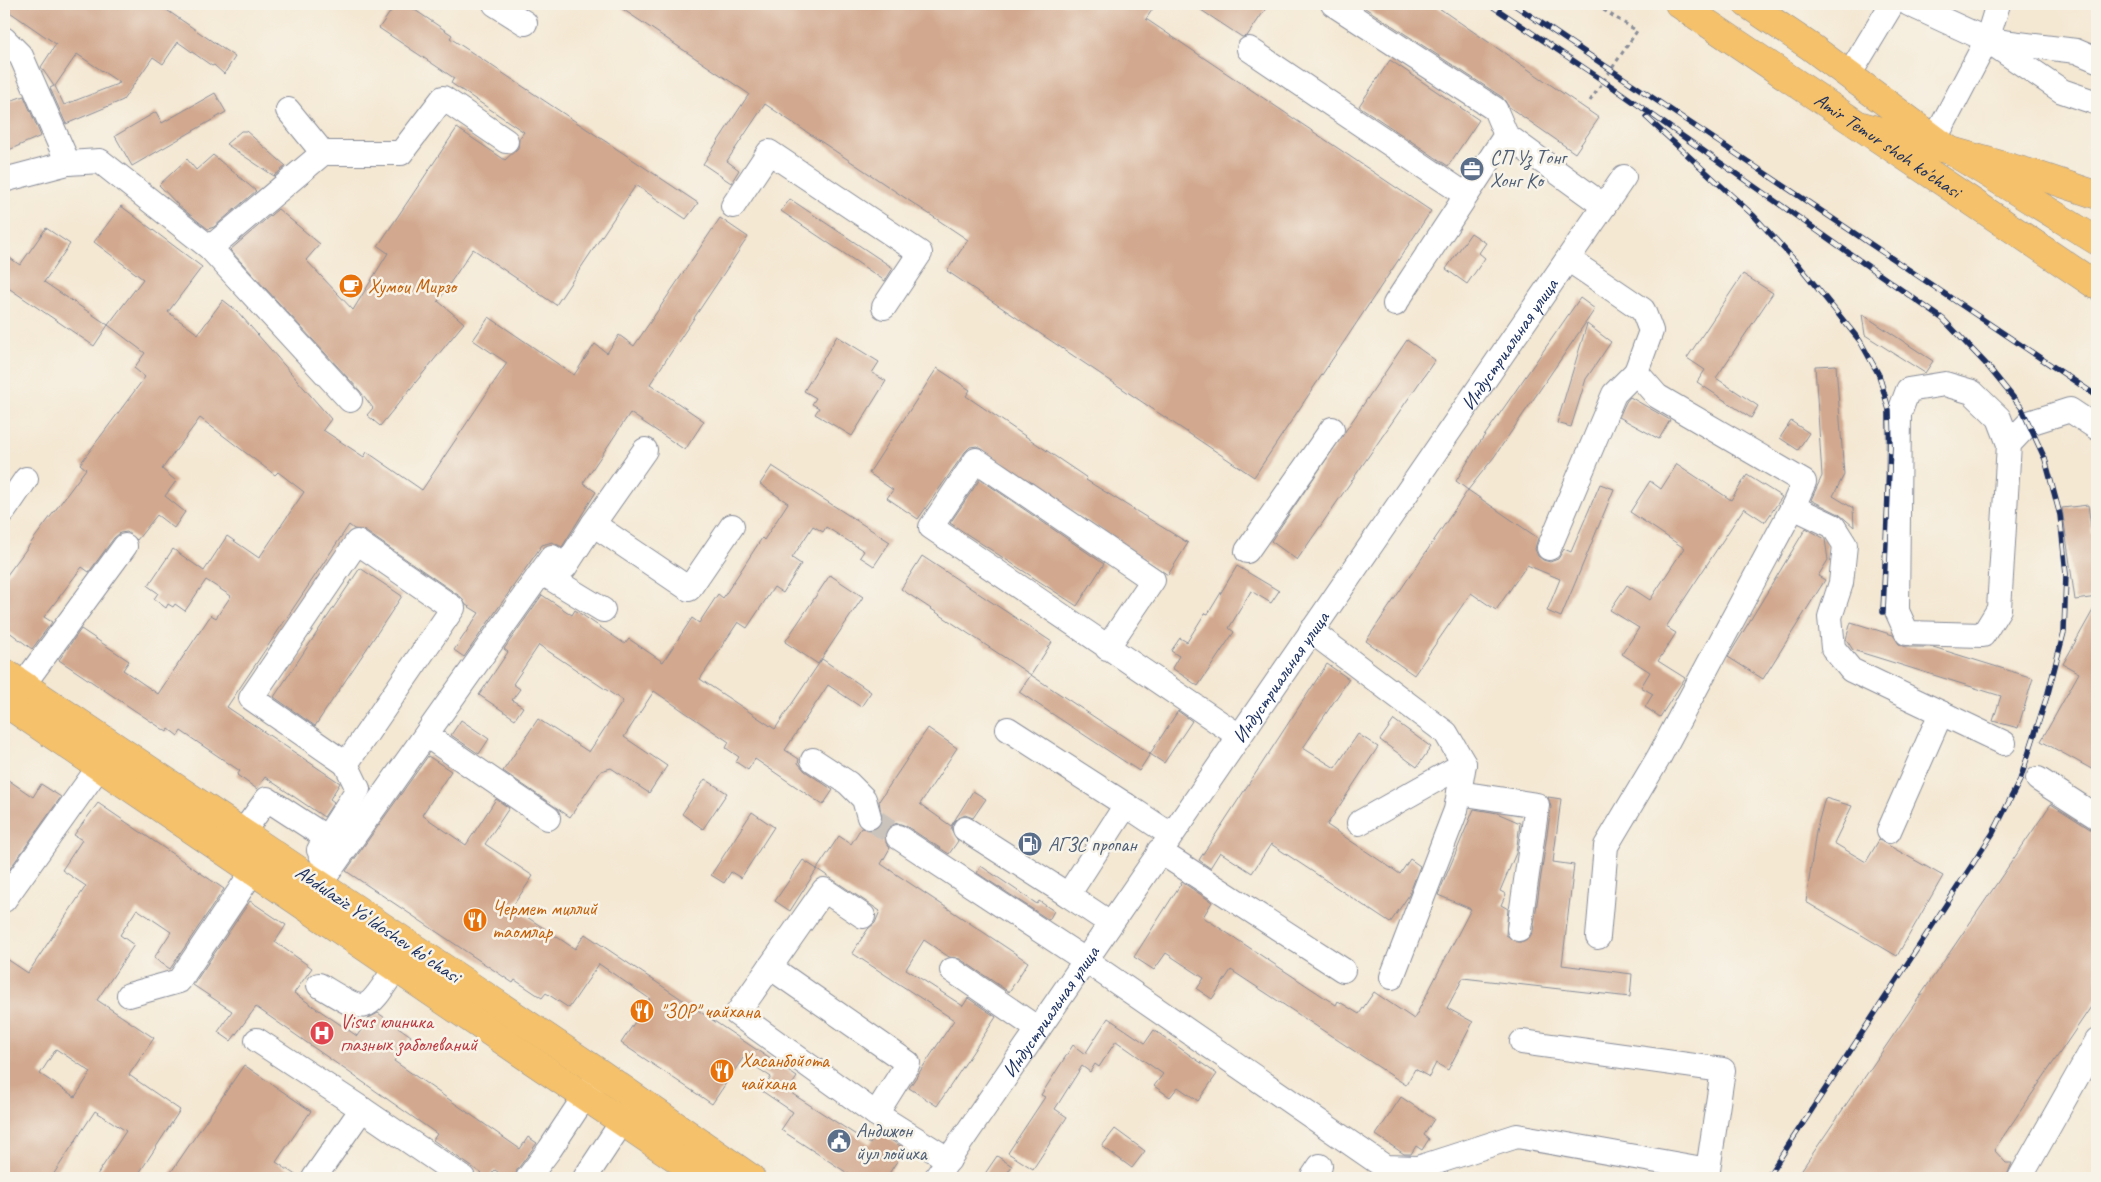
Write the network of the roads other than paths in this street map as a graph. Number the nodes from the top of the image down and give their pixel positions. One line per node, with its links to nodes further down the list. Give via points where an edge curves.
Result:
1 (495, 4): 8 (street)
2 (1333, 4): 17 (street, via 1495,109)
3 (1679, 4): 16 (main road, Amir Temur shoh ko'chasi)
4 (1747, 4): 13 (main road, Amir Temur shoh ko'chasi)
5 (1892, 4): 13 (street)
6 (1998, 4): 10 (street)
7 (1920, 6): 10 (street)
8 (525, 24)
9 (4, 39): 21 (street, via 21,56)
10 (1987, 40): 12 (street, via 2076,51); 14 (street, via 2062,91); 19 (street)
11 (1249, 49): 24 (street)
12 (2097, 60)
13 (1849, 75): 19 (main road, Amir Temur shoh ko'chasi)
14 (2097, 103)
15 (288, 110): 20 (street)
16 (1859, 125): 19 (main road); 31 (main road, Amir Temur shoh ko'chasi)
17 (1506, 135): 24 (street); 27 (street)
18 (506, 140): 20 (street, via 443,98 401,153)
19 (1941, 144): 25 (main road); 28 (main road, Amir Temur shoh ko'chasi)
20 (323, 153): 29 (street)
21 (68, 164): 23 (street); 29 (street, via 100,161)
22 (1624, 177): 27 (street, Индустриальная улица)
23 (4, 180)
24 (1466, 195): 32 (street)
25 (2097, 195)
26 (733, 206): 33 (street, via 769,152 920,252)
27 (1604, 206): 30 (street, Индустриальная улица)
28 (2097, 241)
29 (210, 248): 35 (street)
30 (1568, 259): 34 (street, via 1643,310 1651,331); 50 (street, Индустриальная улица)
31 (2097, 286)
32 (1395, 304)
33 (884, 307)
34 (1636, 372): 41 (street, via 1657,396 1804,482); 46 (street, via 1614,394)
35 (350, 400)
36 (2097, 428): 38 (street, via 2070,410 2029,424)
37 (1332, 429): 47 (street)
38 (2009, 444): 38 (street, via 1999,609 1983,635 1907,633 1897,611 1899,414 1908,390 1945,384 1972,392 1999,418)
39 (646, 450): 43 (street)
40 (26, 479): 42 (street)
41 (1793, 507): 53 (street, via 1833,526 1845,545 1841,582 1830,617 1833,648 1851,670); 82 (street, via 1659,757 1606,846)
42 (4, 511)
43 (593, 524): 44 (street, via 689,589); 48 (street, via 565,567 552,558)
44 (732, 526)
45 (125, 546): 52 (street)
46 (1550, 548)
47 (1247, 551)
48 (542, 573): 49 (street); 55 (street)
49 (603, 610)
50 (1311, 632): 56 (street, Индустриальная улица); 60 (street, via 1446,733)
51 (1107, 648): 51 (street, via 931,527 976,460 1153,580); 56 (street)
52 (10, 686): 61 (main road, Abdulaziz Yoʻldoshev koʻchasi); 71 (main road, Abdulaziz Yoʻldoshev koʻchasi)
53 (1941, 713): 57 (street); 70 (street)
54 (1008, 729): 64 (street)
55 (426, 735): 67 (street); 76 (street)
56 (1239, 736): 74 (street, Индустриальная улица)
57 (2004, 743)
58 (813, 760): 65 (street, via 848,783 864,799)
59 (346, 764): 59 (street, via 251,698 357,542 453,608); 73 (street, via 358,789)
60 (1464, 764): 63 (street); 68 (street)
61 (99, 767): 75 (main road, Abdulaziz Yoʻldoshev koʻchasi); 78 (street)
62 (2038, 779): 66 (street)
63 (1459, 793): 81 (street, via 1536,805); 88 (street, via 1456,810)
64 (1126, 806): 74 (street); 77 (street)
65 (869, 817)
66 (2097, 817)
67 (548, 818)
68 (1360, 822)
69 (965, 829): 77 (street)
70 (1889, 831)
71 (243, 832): 73 (street, via 266,799); 76 (main road, Abdulaziz Yoʻldoshev koʻchasi)
72 (898, 837): 83 (street)
73 (327, 838): 76 (street, via 318,850)
74 (1165, 843): 80 (street, Индустриальная улица); 87 (street)
75 (253, 872): 85 (main road, Abdulaziz Yoʻldoshev koʻchasi); 90 (street, via 179,981)
76 (324, 877): 95 (main road, Abdulaziz Yoʻldoshev koʻchasi)
77 (1068, 895): 80 (street)
78 (4, 900)
79 (863, 916): 84 (street, via 824,890)
80 (1110, 923): 83 (street, Индустриальная улица)
81 (1518, 929)
82 (1598, 938)
83 (1084, 960): 91 (street, Индустриальная улица); 94 (street, via 1385,1167 1418,1168 1517,1136 1708,1170 1723,1070)
84 (770, 967): 99 (street, via 908,1063); 99 (street, via 737,1014)
85 (395, 969): 89 (street, via 374,1000 364,1006 352,1005); 96 (main road, Abdulaziz Yoʻldoshev koʻchasi)
86 (952, 970): 91 (street)
87 (1344, 970)
88 (1392, 977)
89 (319, 985)
90 (129, 995)
91 (1038, 1029): 100 (street, Индустриальная улица)
92 (257, 1040): 97 (street)
93 (2097, 1041): 107 (street)
94 (1522, 1042)
95 (600, 1073): 96 (street); 98 (main road, Abdulaziz Yoʻldoshev koʻchasi)
96 (585, 1096): 98 (main road, Abdulaziz Yoʻldoshev koʻchasi); 103 (street)
97 (362, 1109): 101 (street); 102 (street)
98 (630, 1110): 104 (street); 105 (main road, Abdulaziz Yoʻldoshev koʻchasi); 106 (main road, Abdulaziz Yoʻldoshev koʻchasi)
99 (876, 1114): 100 (street)
100 (943, 1169)
101 (314, 1178)
102 (463, 1178)
103 (528, 1178)
104 (585, 1178)
105 (705, 1178)
106 (751, 1178)
107 (2020, 1178)

